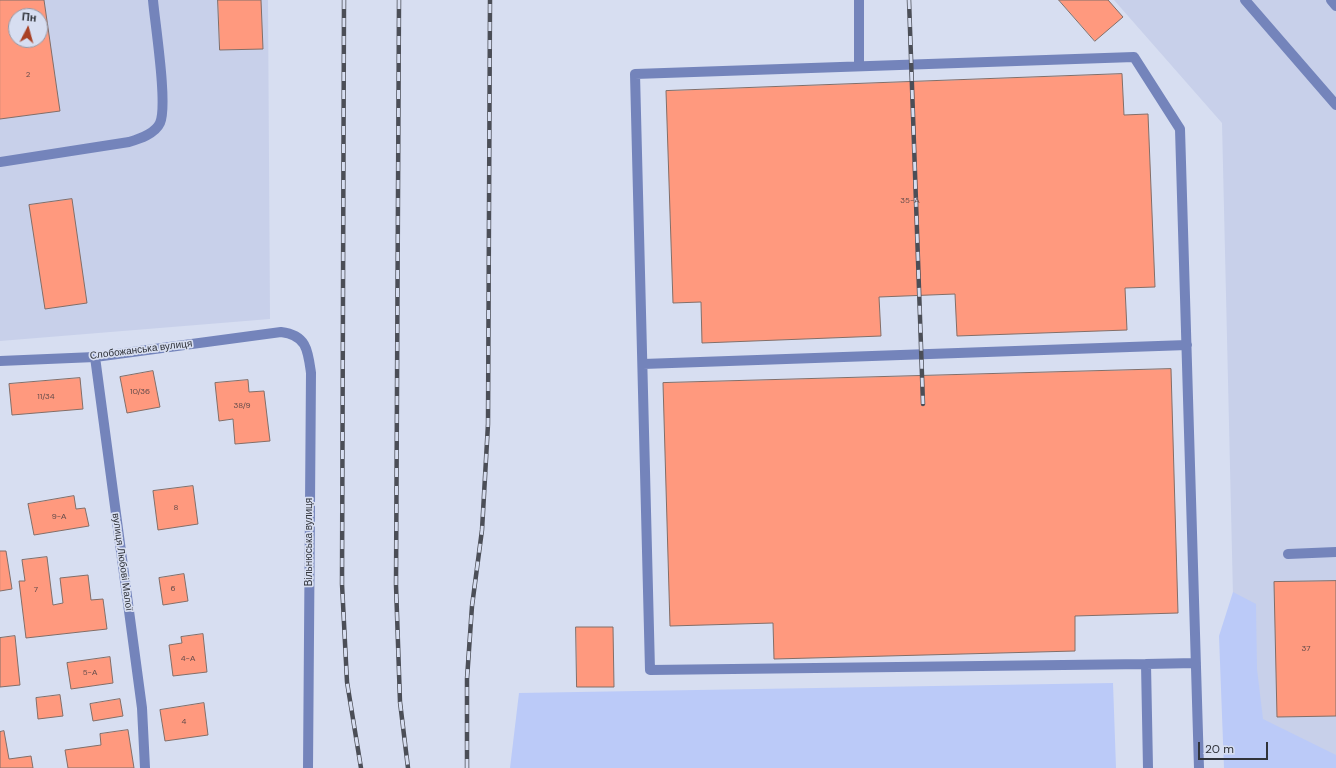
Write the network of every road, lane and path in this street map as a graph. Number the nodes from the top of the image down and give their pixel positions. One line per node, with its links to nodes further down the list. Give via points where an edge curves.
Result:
1 (153, 0): 8 (street, via 163,104 160,124 146,136 129,142)
2 (859, 0): 6 (street)
3 (1245, 0): 7 (street)
4 (1331, 0): 5 (street)
5 (1336, 6)
6 (859, 66): 10 (street, via 1134,57 1180,129); 13 (street, via 635,74)
7 (1336, 105)
8 (0, 162)
9 (281, 332): 11 (street, Слобожанська вулиця); 19 (street, Вільнюська вулиця, via 298,337 308,349 311,373)
10 (1187, 345): 13 (street); 16 (street)
11 (95, 356): 12 (street, Слобожанська вулиця); 18 (street, вулиця Любові Малої, via 142,708)
12 (0, 361)
13 (643, 364): 17 (street, via 650,670)
14 (1336, 552): 15 (street)
15 (1288, 554)
16 (1196, 663): 17 (street); 21 (street)
17 (1146, 664): 20 (street)
18 (145, 768)
19 (308, 768)
20 (1148, 768)
21 (1199, 768)

